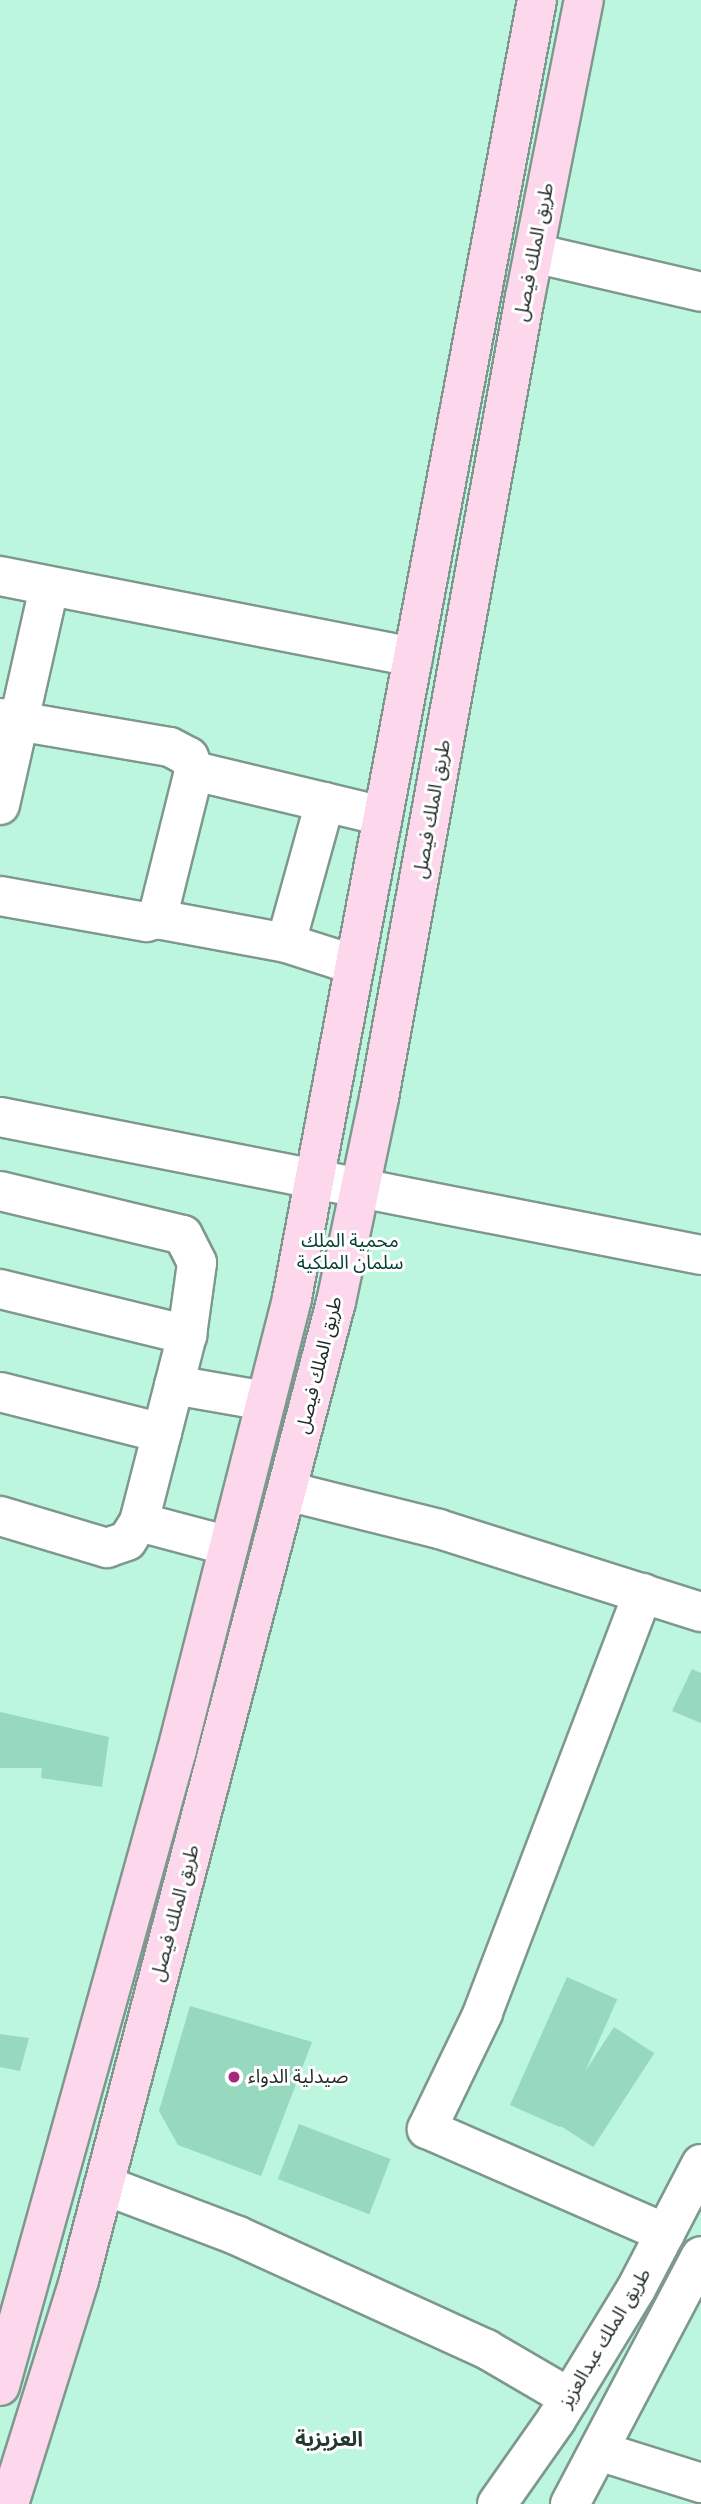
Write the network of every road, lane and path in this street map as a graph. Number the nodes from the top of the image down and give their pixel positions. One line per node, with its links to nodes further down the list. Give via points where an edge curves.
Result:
1 (537, 0): 7 (main road)
2 (584, 0): 3 (main road, طريق الملك فيصل)
3 (534, 253): 4 (street); 19 (main road, طريق الملك فيصل)
4 (701, 292)
5 (0, 576): 6 (street)
6 (49, 587): 7 (street); 8 (street)
7 (413, 657): 12 (main road)
8 (9, 720): 9 (street, via 170,747 189,757); 11 (street)
9 (194, 771): 10 (street); 14 (street)
10 (325, 803): 12 (street); 15 (street)
11 (0, 805)
12 (383, 816): 16 (main road)
13 (0, 896): 14 (street, via 146,922)
14 (157, 919): 15 (street)
15 (286, 943): 16 (street)
16 (355, 965): 18 (main road)
17 (2, 1124): 18 (street)
18 (315, 1178): 19 (street); 26 (main road)
19 (361, 1186): 21 (street); 28 (main road, طريق الملك فيصل)
20 (0, 1191): 23 (street, via 183,1235 197,1262)
21 (701, 1255)
22 (0, 1289): 23 (street)
23 (187, 1335): 24 (street)
24 (174, 1385): 26 (street); 27 (street)
25 (0, 1392): 27 (street)
26 (266, 1401): 31 (main road)
27 (162, 1433): 30 (street)
28 (287, 1491): 32 (street, via 439,1529); 35 (main road, طريق الملك فيصل)
29 (0, 1516): 30 (street, via 107,1548 127,1541)
30 (139, 1522): 31 (street)
31 (229, 1546): 38 (main road, via 101,2029)
32 (643, 1593): 33 (street); 36 (street, via 483,2013 427,2129)
33 (701, 1612)
34 (701, 2164): 36 (street, طريق الملك عبدالعزيز)
35 (104, 2185): 39 (street, via 288,2258 486,2349); 42 (main road, طريق الملك فيصل)
36 (665, 2234): 39 (street, طريق الملك عبدالعزيز)
37 (701, 2256): 40 (street)
38 (0, 2386)
39 (570, 2398): 43 (street, طريق الملك عبدالعزيز)
40 (599, 2451): 41 (street); 44 (street)
41 (701, 2483)
42 (9, 2504)
43 (497, 2504)
44 (570, 2504)

